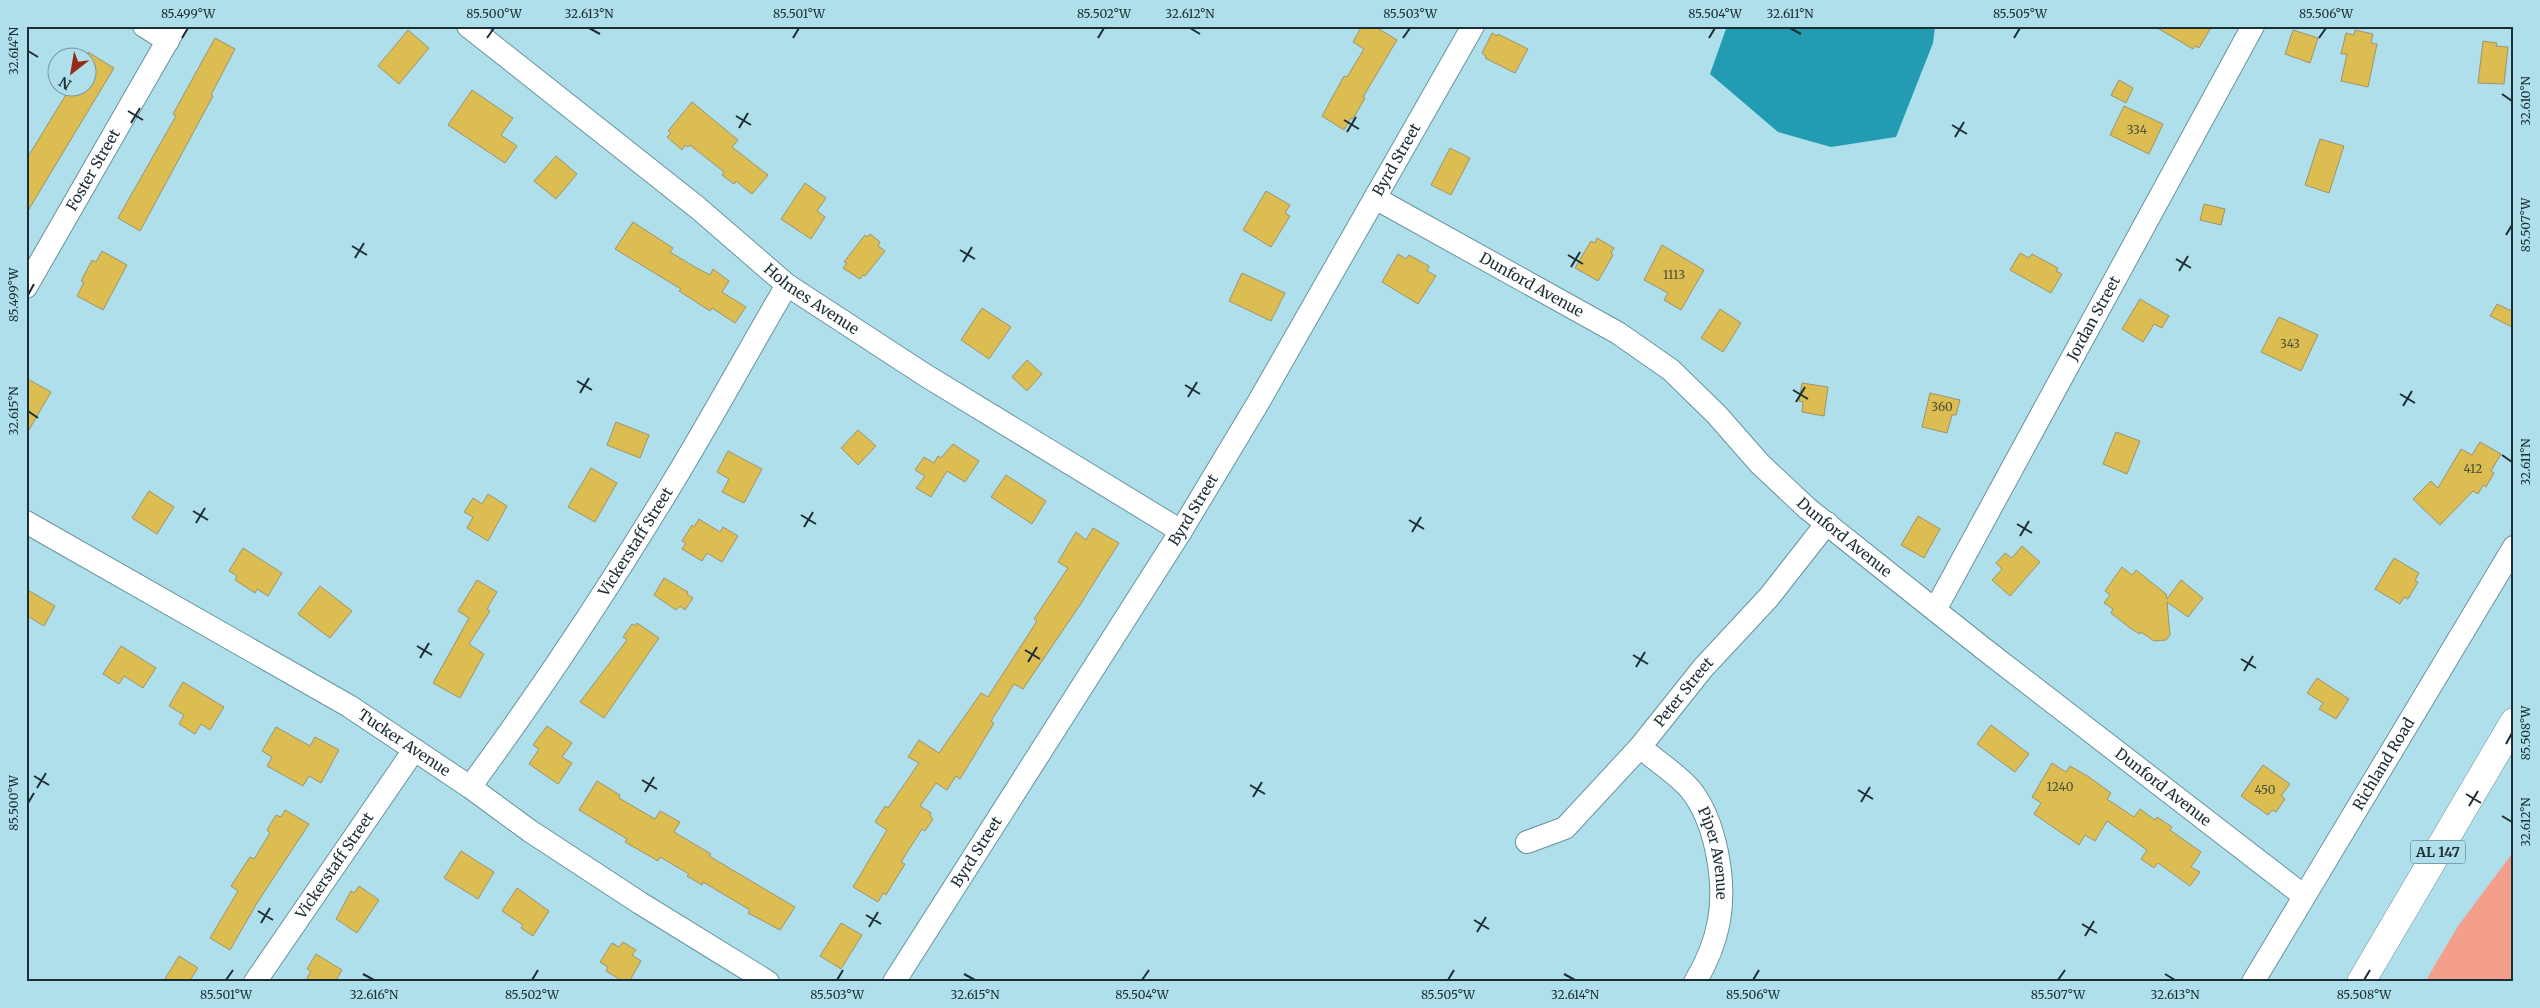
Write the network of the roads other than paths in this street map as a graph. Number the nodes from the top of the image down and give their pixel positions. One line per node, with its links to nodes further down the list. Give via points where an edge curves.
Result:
1 (144, 26): 5 (street)
2 (468, 26): 7 (street, Holmes Avenue, via 698,208)
3 (1473, 26): 6 (street, Byrd Street)
4 (2253, 26): 13 (street, Jordan Street)
5 (172, 34): 8 (street, Foster Street)
6 (1375, 198): 10 (street, Dunford Avenue, via 1618,333 1671,370 1760,464); 11 (street, Byrd Street)
7 (787, 285): 11 (street, Holmes Avenue, via 925,375); 17 (street, Vickerstaff Street, via 591,614)
8 (26, 288)
9 (26, 522): 16 (street, Tucker Avenue, via 349,706)
10 (1826, 523): 13 (street, Dunford Avenue); 15 (street, Peter Street, via 1769,597 1703,668)
11 (1181, 531): 22 (street, Byrd Street)
12 (2514, 547): 19 (street, Richland Road)
13 (1935, 610): 19 (street, Dunford Avenue)
14 (2514, 722): 25 (main road, AL 147)
15 (1640, 746): 18 (street, Peter Street, via 1565,828); 23 (street, Piper Avenue, via 1689,789 1708,821 1720,871 1719,921 1705,964)
16 (414, 750): 17 (street, Tucker Avenue); 20 (street, Vickerstaff Street)
17 (470, 787): 21 (street, Tucker Avenue, via 617,888)
18 (1527, 842)
19 (2304, 896): 24 (street, Richland Road)
20 (255, 982)
21 (768, 982)
22 (894, 982)
23 (1695, 982)
24 (2252, 982)
25 (2361, 982)

